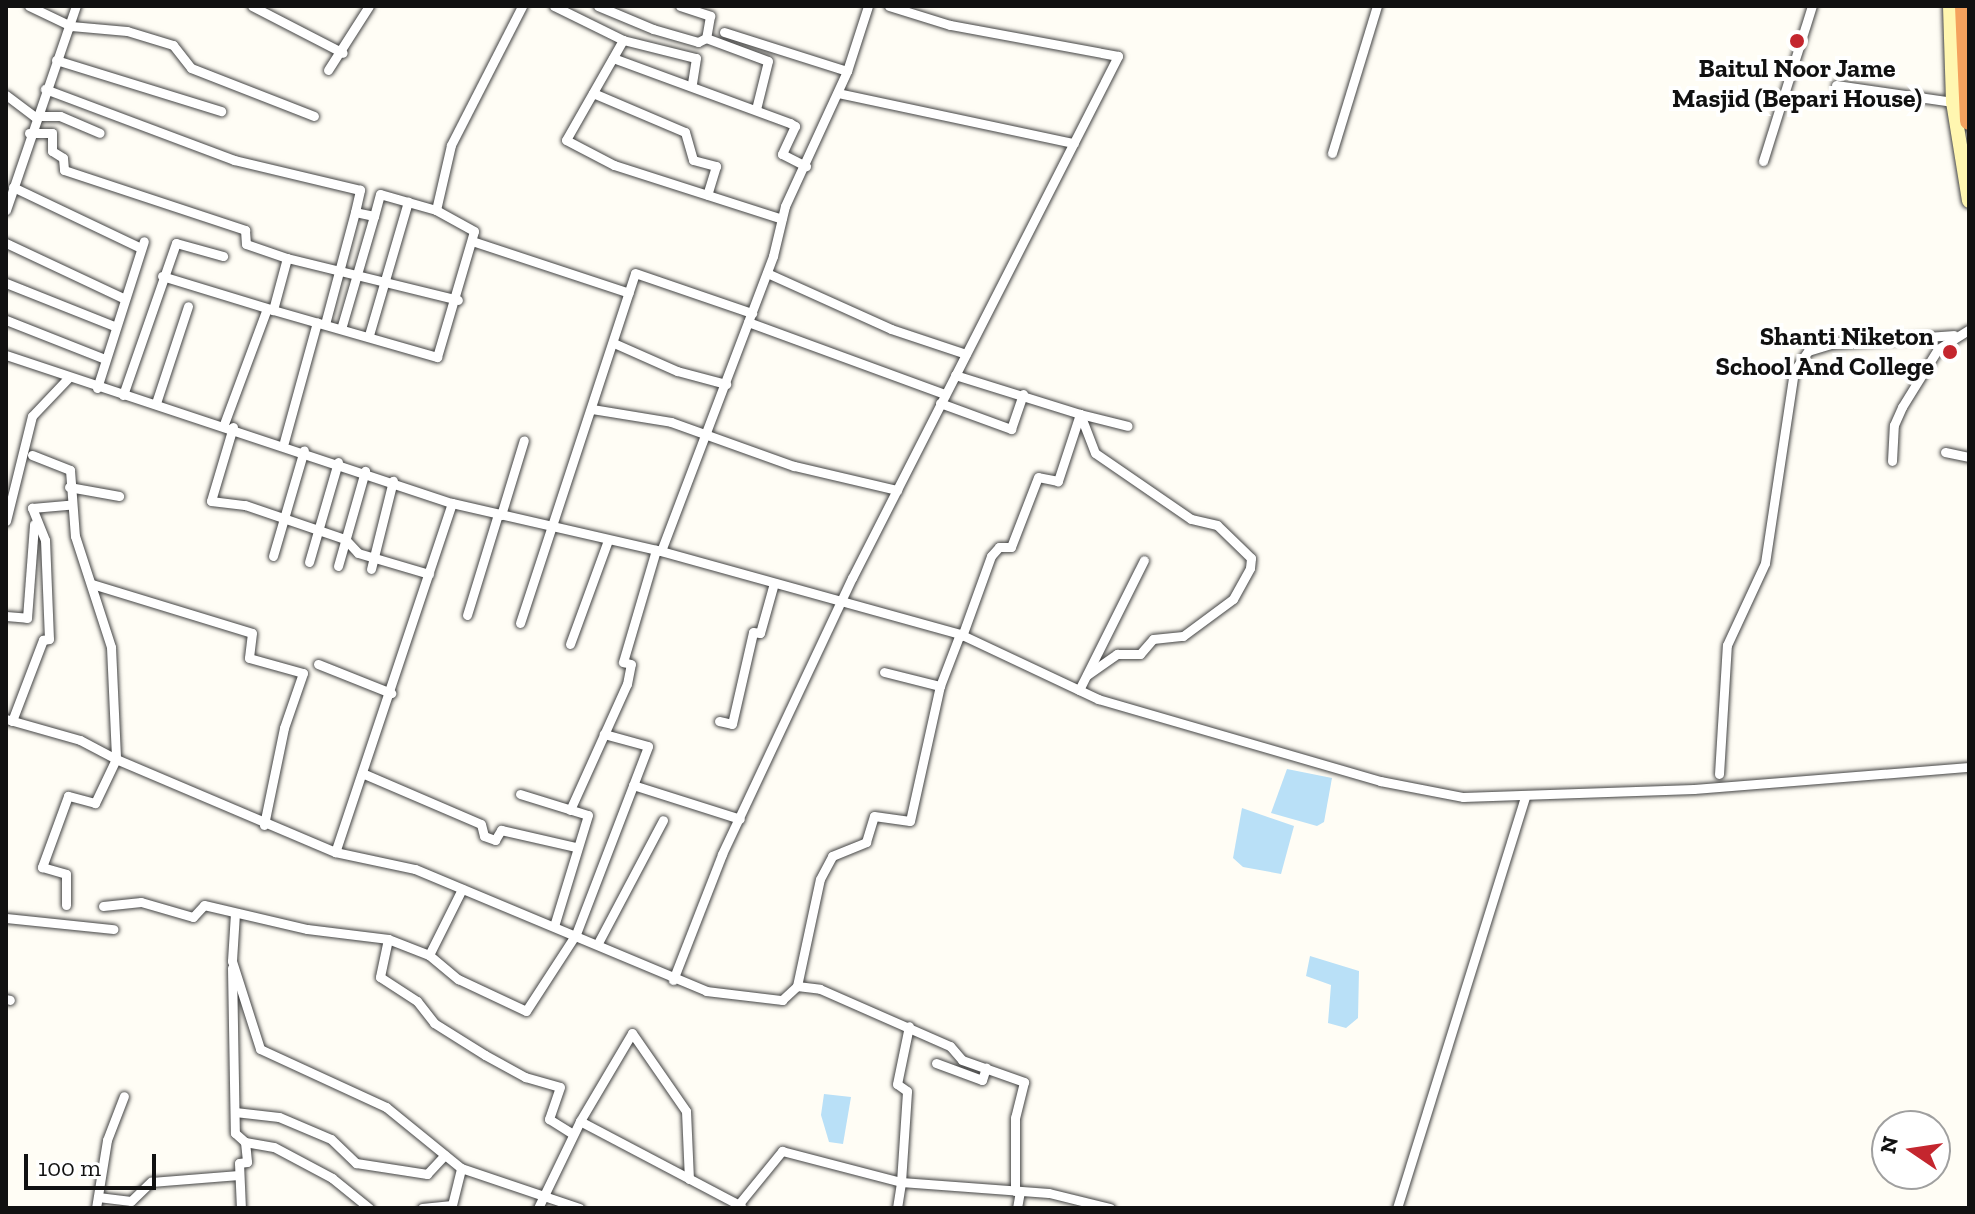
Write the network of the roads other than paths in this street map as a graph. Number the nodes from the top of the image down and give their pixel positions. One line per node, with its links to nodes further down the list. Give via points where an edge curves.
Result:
1 (29, 6): 15 (street)
2 (76, 6): 15 (street)
3 (252, 6): 19 (street)
4 (369, 6): 19 (street)
5 (522, 6): 47 (street, via 451,145)
6 (554, 6): 18 (street)
7 (598, 6): 17 (street, via 653,29 698,42)
8 (680, 6): 17 (street, via 710,16)
9 (868, 6): 23 (street)
10 (889, 6): 38 (street, via 950,25 1118,56)
11 (1377, 6): 39 (street)
12 (1812, 6): 40 (street)
13 (1950, 6): 30 (main road)
14 (1964, 6): 35 (highway)
15 (71, 26): 21 (street); 34 (street, via 127,31 173,45 191,68)
16 (724, 32): 23 (street)
17 (706, 38): 31 (street, via 768,61)
18 (623, 40): 20 (street); 24 (street, via 696,58)
19 (343, 53): 22 (street)
20 (613, 58): 24 (street, via 684,87); 27 (street)
21 (56, 60): 26 (street); 32 (street)
22 (328, 70)
23 (847, 71): 28 (street)
24 (692, 83): 31 (street)
25 (1836, 85): 30 (street)
26 (45, 89): 33 (street); 48 (street, via 234,160 360,190)
27 (593, 93): 43 (street, via 685,132 693,160 716,166); 43 (street, via 566,140 614,165)
28 (838, 93): 38 (street); 41 (street)
29 (6, 95): 33 (street)
30 (1953, 102): 44 (main road)
31 (756, 109): 41 (street, via 795,126 782,154)
32 (221, 111)
33 (34, 116): 36 (street); 37 (street, via 60,116)
34 (314, 116)
35 (1969, 121)
36 (29, 133): 42 (street); 54 (street, via 43,128 52,133 52,151 63,158 64,170 245,230 246,244)
37 (100, 133)
38 (1074, 143): 75 (street)
39 (1332, 153)
40 (1763, 161)
41 (806, 166): 50 (street)
42 (13, 187): 46 (street); 62 (street, via 142,244)
43 (707, 195): 50 (street)
44 (1969, 201)
45 (408, 202): 47 (street); 49 (street, via 380,194); 59 (street)
46 (6, 210)
47 (436, 210): 51 (street, via 474,231)
48 (355, 212): 49 (street); 55 (street)
49 (374, 216): 56 (street)
50 (782, 219): 57 (street)
51 (472, 241): 61 (street); 63 (street)
52 (6, 243): 62 (street)
53 (223, 256): 58 (street, via 176,243)
54 (287, 258): 55 (street); 65 (street)
55 (340, 268): 56 (street); 68 (street)
56 (357, 273): 59 (street); 70 (street)
57 (767, 273): 66 (street); 75 (street, via 891,329)
58 (162, 276): 65 (street); 83 (street)
59 (386, 279): 63 (street); 72 (street)
60 (6, 283): 69 (street)
61 (629, 293): 66 (street, via 635,273); 74 (street)
62 (123, 298): 69 (street)
63 (458, 300): 72 (street, via 437,357)
64 (188, 306): 85 (street)
65 (270, 311): 68 (street); 88 (street)
66 (750, 318): 80 (street); 84 (street)
67 (6, 320): 77 (street)
68 (321, 323): 70 (street); 92 (street)
69 (114, 326): 77 (street)
70 (341, 329): 72 (street)
71 (1969, 330): 73 (street)
72 (369, 335)
73 (1954, 335): 97 (street, via 1898,416); 142 (street, via 1831,344 1808,351 1794,371 1765,563 1727,645)
74 (616, 344): 80 (street, via 677,371); 86 (street)
75 (966, 354): 78 (street)
76 (6, 355): 79 (street, via 39,362)
77 (105, 359): 81 (street)
78 (955, 375): 82 (street); 84 (street)
79 (68, 378): 81 (street); 108 (street, via 32,416)
80 (726, 384): 90 (street)
81 (97, 388): 83 (street)
82 (1023, 394): 84 (street, via 1011,429); 87 (street)
83 (123, 395): 85 (street)
84 (942, 398): 102 (street)
85 (156, 403): 88 (street)
86 (592, 409): 90 (street, via 671,422); 110 (street)
87 (1080, 414): 89 (street); 128 (street, via 1058,481 1038,477 1011,547 991,556); 132 (street, via 1095,453 1191,519 1217,525 1251,558 1233,599 1183,636 1153,639 1140,654 1117,654)
88 (228, 426): 92 (street); 107 (street, via 211,501)
89 (1128, 426)
90 (706, 435): 102 (street); 114 (street)
91 (524, 440): 106 (street)
92 (284, 442): 93 (street)
93 (304, 450): 98 (street); 107 (street)
94 (1945, 452): 96 (street)
95 (32, 455): 101 (street, via 70,470)
96 (1969, 457)
97 (1892, 461)
98 (338, 462): 99 (street); 111 (street)
99 (365, 471): 100 (street); 112 (street)
100 (393, 481): 104 (street); 115 (street)
101 (69, 487): 103 (street); 105 (street)
102 (897, 490): 124 (street)
103 (119, 496)
104 (452, 503): 106 (street); 121 (street)
105 (69, 505): 109 (street, via 32,508); 123 (street)
106 (500, 515): 110 (street); 125 (street)
107 (283, 520): 111 (street); 116 (street)
108 (6, 521)
109 (34, 524): 126 (street, via 27,618); 136 (street, via 42,527 45,540 49,639 43,640)
110 (552, 528): 113 (street); 127 (street)
111 (318, 530): 112 (street); 118 (street)
112 (345, 539): 115 (street, via 358,553); 119 (street)
113 (608, 540): 114 (street); 129 (street)
114 (658, 551): 122 (street); 138 (street, via 623,662 631,664 627,684)
115 (374, 555): 120 (street); 121 (street)
116 (273, 556)
117 (1144, 560): 132 (street)
118 (309, 562)
119 (338, 566)
120 (371, 569)
121 (429, 574): 135 (street)
122 (774, 583): 124 (street); 137 (street, via 760,633 753,632 732,724)
123 (92, 584): 139 (street, via 111,647); 149 (street, via 252,633 249,658 303,673 284,728)
124 (844, 600): 128 (street); 147 (street)
125 (467, 615)
126 (6, 616)
127 (520, 623)
128 (961, 635): 133 (street); 134 (street)
129 (570, 644)
130 (318, 664): 135 (street)
131 (884, 672): 133 (street)
132 (1087, 675): 134 (street)
133 (940, 686): 165 (street, via 910,821 874,816 866,842 832,856 820,879)
134 (1079, 690): 145 (street, via 1380,781 1463,797)
135 (391, 693): 141 (street)
136 (9, 720): 139 (street, via 80,740)
137 (719, 721)
138 (604, 734): 143 (street, via 648,746); 146 (street)
139 (116, 759): 149 (street); 153 (street, via 95,803 68,796 42,867 66,874)
140 (1969, 767): 145 (street)
141 (362, 773): 150 (street, via 481,824 484,836 495,840 501,830); 151 (street)
142 (1719, 774)
143 (633, 785): 147 (street); 159 (street)
144 (520, 794): 146 (street)
145 (1525, 796): 192 (street)
146 (570, 810): 150 (street, via 588,815)
147 (740, 819): 164 (street)
148 (663, 820): 161 (street)
149 (264, 825): 151 (street)
150 (576, 847): 157 (street)
151 (335, 852): 152 (street, via 415,869)
152 (462, 889): 157 (street); 162 (street)
153 (66, 905)
154 (103, 906): 155 (street, via 141,902 193,917 204,905)
155 (235, 913): 160 (street); 163 (street)
156 (6, 918): 158 (street)
157 (554, 926): 159 (street)
158 (113, 929)
159 (576, 934): 161 (street); 162 (street, via 526,1011 458,979)
160 (388, 939): 162 (street); 172 (street, via 380,977 417,1001 434,1023 485,1055 525,1077 560,1087 549,1119)
161 (598, 943): 164 (street)
162 (429, 955)
163 (232, 961): 170 (street); 174 (street, via 260,1049 386,1107)
164 (673, 980): 165 (street, via 739,999 782,1000)
165 (797, 986): 166 (street, via 832,994)
166 (909, 1026): 168 (street); 178 (street, via 897,1084 907,1091)
167 (936, 1063): 168 (street, via 982,1080)
168 (986, 1068): 179 (street, via 1024,1082 1015,1118)
169 (124, 1096): 181 (street)
170 (235, 1112): 173 (street, via 235,1133); 174 (street, via 279,1117 331,1139 356,1163 427,1174)
171 (580, 1121): 172 (street); 177 (street); 177 (street, via 632,1033 686,1111)
172 (573, 1134): 180 (street)
173 (245, 1142): 176 (street, via 247,1162 239,1163); 185 (street, via 274,1147 332,1178)
174 (445, 1155): 175 (street)
175 (461, 1168): 180 (street); 186 (street, via 452,1205)
176 (239, 1175): 181 (street, via 151,1182 131,1201); 184 (street)
177 (689, 1179): 182 (street)
178 (901, 1182): 179 (street); 182 (street, via 782,1151); 189 (street)
179 (1018, 1191): 190 (street); 191 (street)
180 (545, 1195): 187 (street); 188 (street)
181 (98, 1197): 183 (street)
182 (741, 1206)
183 (96, 1208)
184 (241, 1208)
185 (369, 1208)
186 (422, 1208)
187 (538, 1208)
188 (579, 1208)
189 (897, 1208)
190 (1017, 1208)
191 (1110, 1208)
192 (1397, 1208)

